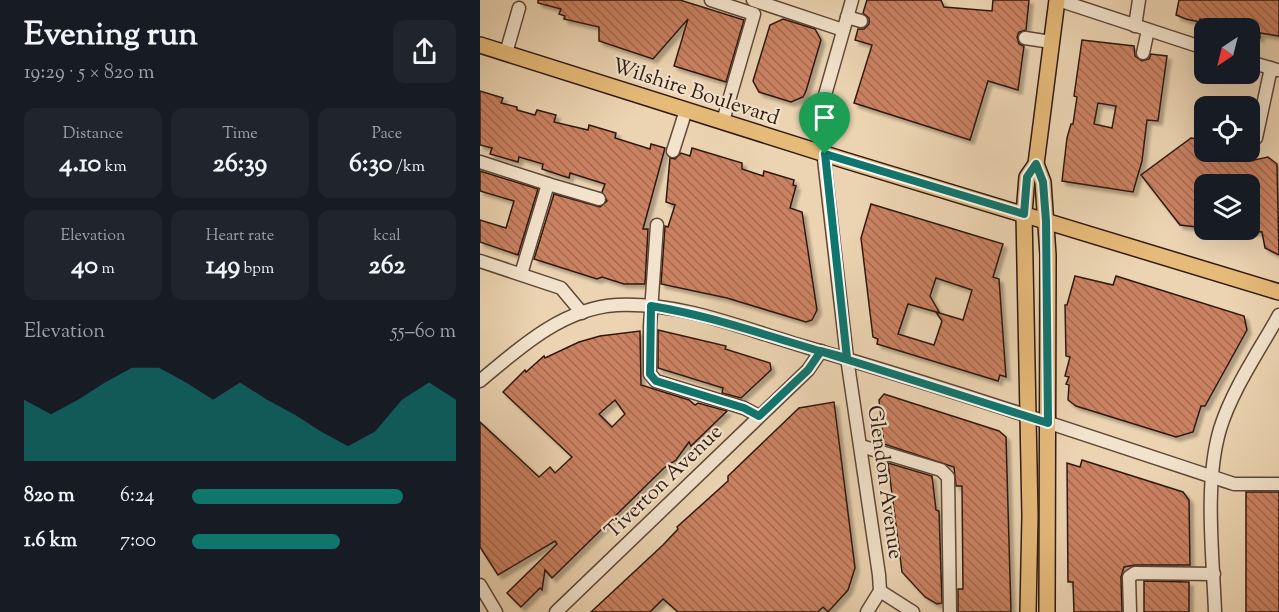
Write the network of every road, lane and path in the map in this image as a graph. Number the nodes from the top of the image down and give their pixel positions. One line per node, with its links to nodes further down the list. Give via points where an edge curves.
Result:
1 (711, 0): 7 (street)
2 (852, 0): 8 (street, Glendon Avenue)
3 (1057, 0): 10 (street); 13 (main road)
4 (1139, 0): 10 (street)
5 (758, 1): 7 (street); 11 (street)
6 (519, 8): 17 (street)
7 (754, 14): 21 (street)
8 (847, 17): 9 (street); 11 (street, Glendon Avenue)
9 (861, 21)
10 (1141, 28): 14 (street); 16 (street)
11 (843, 30): 24 (street, Glendon Avenue, via 819,116)
12 (1025, 38): 13 (street)
13 (1051, 42): 26 (main road)
14 (1194, 45)
15 (481, 48): 17 (main road, Wilshire Boulevard)
16 (1143, 52)
17 (506, 53): 20 (main road, Wilshire Boulevard)
18 (1260, 65): 19 (street)
19 (1275, 69): 22 (street)
20 (686, 110): 21 (main road, Wilshire Boulevard); 23 (street)
21 (723, 121): 24 (main road, Wilshire Boulevard)
22 (1260, 123)
23 (673, 151)
24 (825, 154): 29 (main road, Wilshire Boulevard); 39 (street, Glendon Avenue)
25 (480, 162): 27 (street)
26 (1036, 164): 29 (main road, via 1027,177); 30 (main road, via 1043,182)
27 (548, 184): 28 (street); 33 (street)
28 (599, 199)
29 (1024, 214): 30 (main road, Wilshire Boulevard); 42 (main road)
30 (1046, 221): 34 (main road, Wilshire Boulevard); 43 (main road)
31 (657, 225): 35 (street)
32 (480, 261): 33 (street)
33 (521, 274): 36 (street, via 561,288)
34 (1279, 292)
35 (651, 306): 36 (street, via 615,305); 38 (street, via 719,319); 41 (street, via 650,374 656,381)
36 (582, 313): 40 (street, via 531,339)
37 (1279, 315): 45 (street, via 1226,412 1215,449)
38 (821, 351): 39 (street); 41 (street, Tiverton Avenue, via 808,370)
39 (847, 358): 42 (street); 44 (street, Glendon Avenue)
40 (480, 381)
41 (759, 416): 51 (street, Tiverton Avenue)
42 (1028, 417): 43 (street); 55 (main road)
43 (1048, 423): 45 (street); 56 (main road)
44 (861, 446): 49 (street, Glendon Avenue); 54 (street, via 941,470 948,477)
45 (1214, 477): 46 (street, via 1234,484); 47 (street)
46 (1279, 484)
47 (1214, 574): 57 (street, via 1135,573 1130,577); 58 (street)
48 (480, 585): 50 (street)
49 (880, 591): 52 (street, Glendon Avenue); 53 (street)
50 (496, 612)
51 (556, 612)
52 (867, 612)
53 (913, 612)
54 (950, 612)
55 (1028, 612)
56 (1047, 612)
57 (1130, 612)
58 (1215, 612)

